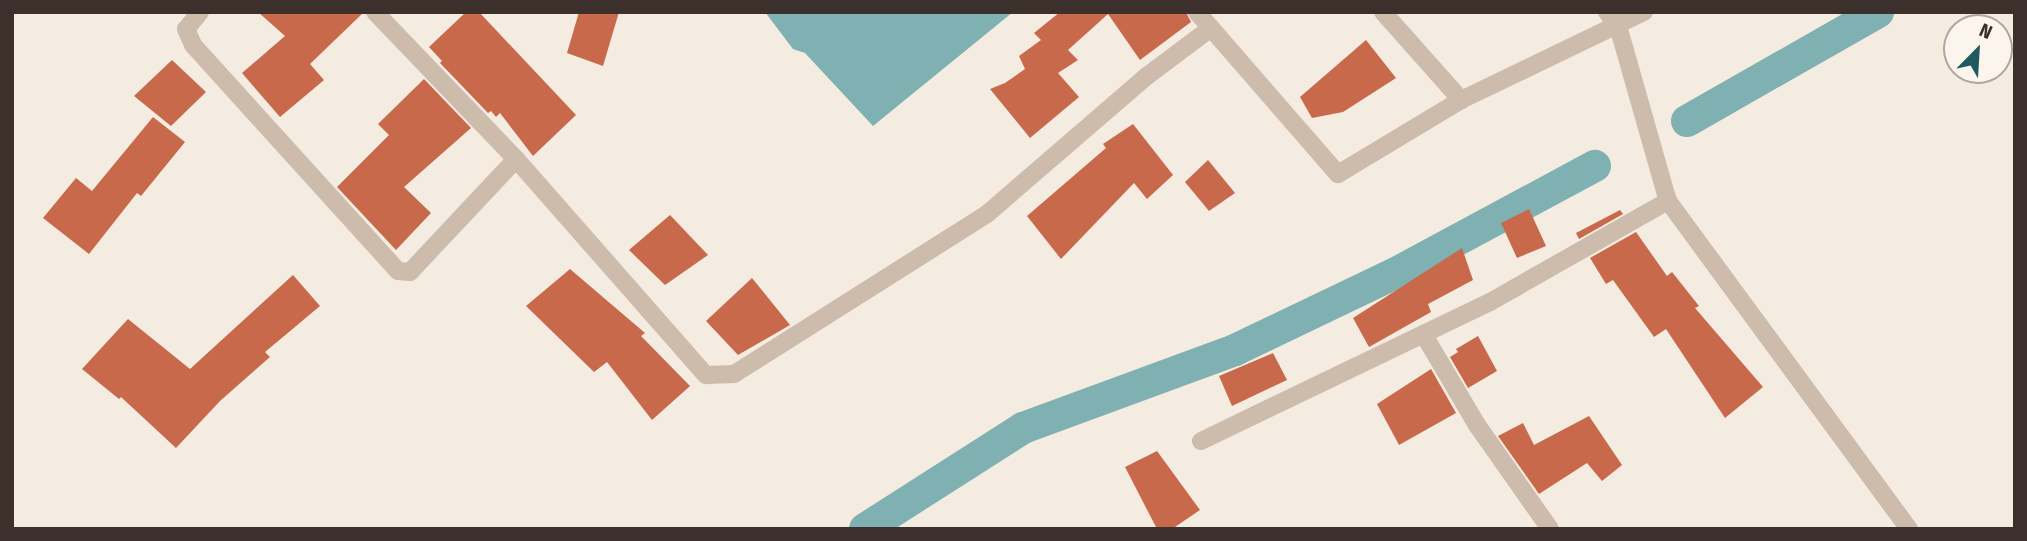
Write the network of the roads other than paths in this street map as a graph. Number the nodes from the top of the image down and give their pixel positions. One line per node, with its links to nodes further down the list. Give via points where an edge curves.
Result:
1 (200, 12): 9 (street, via 186,29 193,45 398,271 410,272)
2 (375, 12): 9 (street)
3 (1197, 12): 7 (street)
4 (1383, 12): 8 (street)
5 (1644, 12): 6 (street)
6 (1612, 19): 8 (street); 10 (street)
7 (1211, 28): 8 (street, via 1338,174); 9 (street, via 1147,76 987,214 734,374 706,375)
8 (1461, 100)
9 (516, 159)
10 (1668, 201): 11 (street); 14 (street)
11 (1423, 335): 12 (street); 13 (street, via 1477,425)
12 (1201, 441)
13 (1550, 529)
14 (1909, 529)

